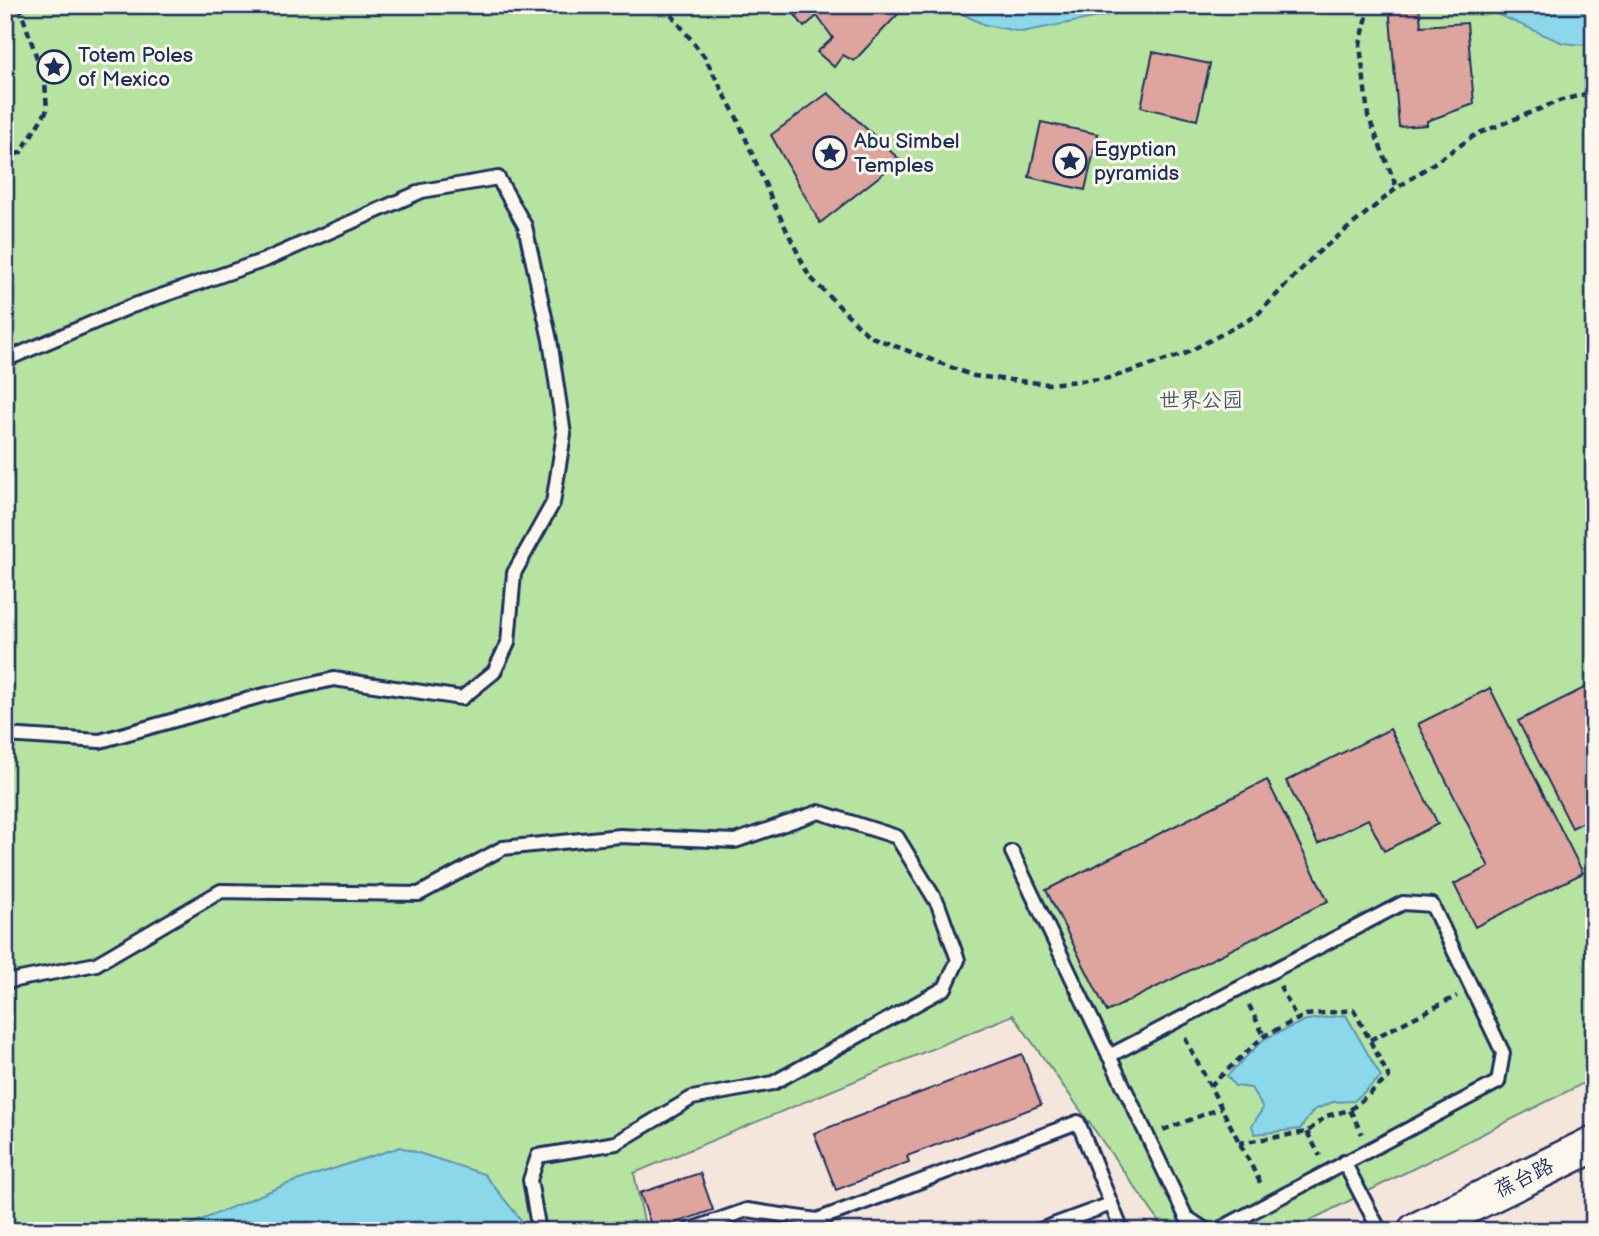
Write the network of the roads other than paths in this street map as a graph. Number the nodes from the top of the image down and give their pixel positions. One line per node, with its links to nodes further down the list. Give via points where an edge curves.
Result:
1 (5, 360): 2 (lane, via 132,306 265,260 422,191 498,178 525,226 550,340 564,434 553,503 514,573 508,643 494,672 463,698 334,679 100,741)
2 (5, 735)
3 (1012, 852): 5 (lane)
4 (5, 982): 10 (lane, via 96,964 221,891 419,894 503,848 620,836 735,841 819,812 897,837 938,904 958,960 945,988 773,1083 692,1098 617,1143 538,1156 530,1180)
5 (1109, 1056): 7 (lane, via 1403,903 1432,905 1503,1054 1498,1082); 14 (lane, via 1186,1217)
6 (1594, 1144): 17 (street, 葆台路)
7 (1344, 1163): 15 (lane); 16 (lane)
8 (1111, 1204): 9 (lane, via 1078,1122); 12 (lane); 13 (lane)
9 (819, 1225): 11 (lane, via 747,1210)
10 (539, 1231)
11 (687, 1231)
12 (1037, 1231)
13 (1122, 1231)
14 (1207, 1231)
15 (1216, 1231)
16 (1380, 1231)
17 (1416, 1231)

